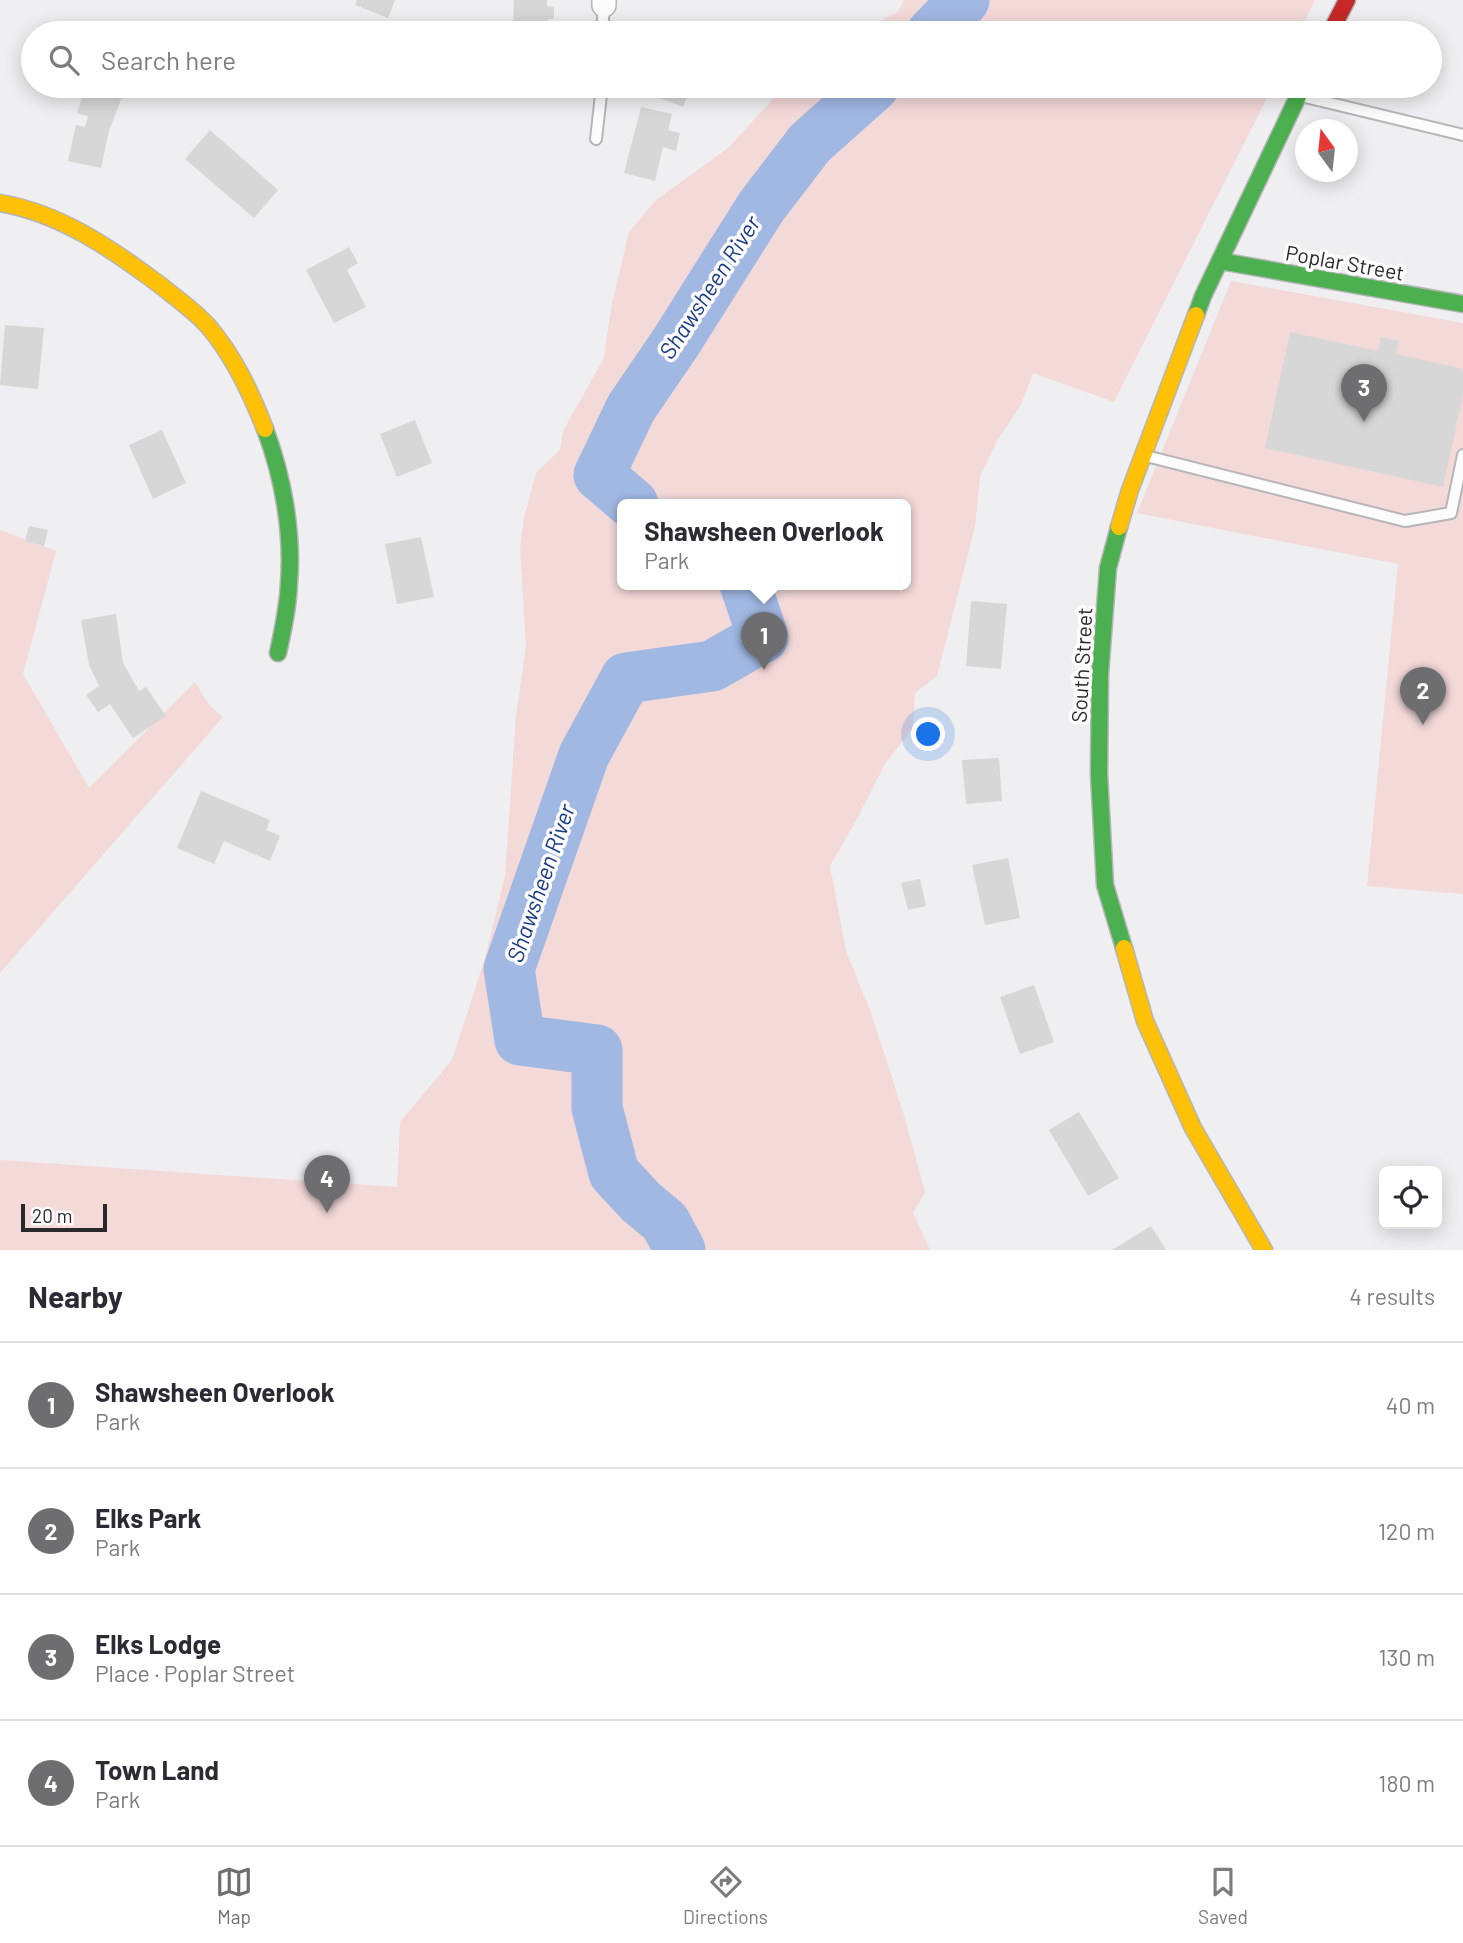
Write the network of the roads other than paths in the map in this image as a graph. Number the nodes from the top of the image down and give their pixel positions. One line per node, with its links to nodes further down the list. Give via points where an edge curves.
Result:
1 (1347, 0): 4 (street)
2 (604, 3): 3 (lane)
3 (603, 21)
4 (1336, 21)
5 (601, 98): 9 (lane)
6 (1298, 98): 11 (street, South Street)
7 (1327, 98): 8 (lane)
8 (1463, 135)
9 (596, 139)
10 (0, 203): 15 (street, via 37,210 61,221 158,282 207,325 237,369 270,445 286,517 289,591)
11 (1220, 261): 12 (street, Poplar Street); 13 (street, South Street)
12 (1463, 304)
13 (1143, 455): 14 (lane, via 1405,521 1451,513); 16 (street, South Street, via 1108,568 1099,774 1105,885 1144,1021 1193,1128)
14 (1463, 455)
15 (278, 653)
16 (1264, 1250)

